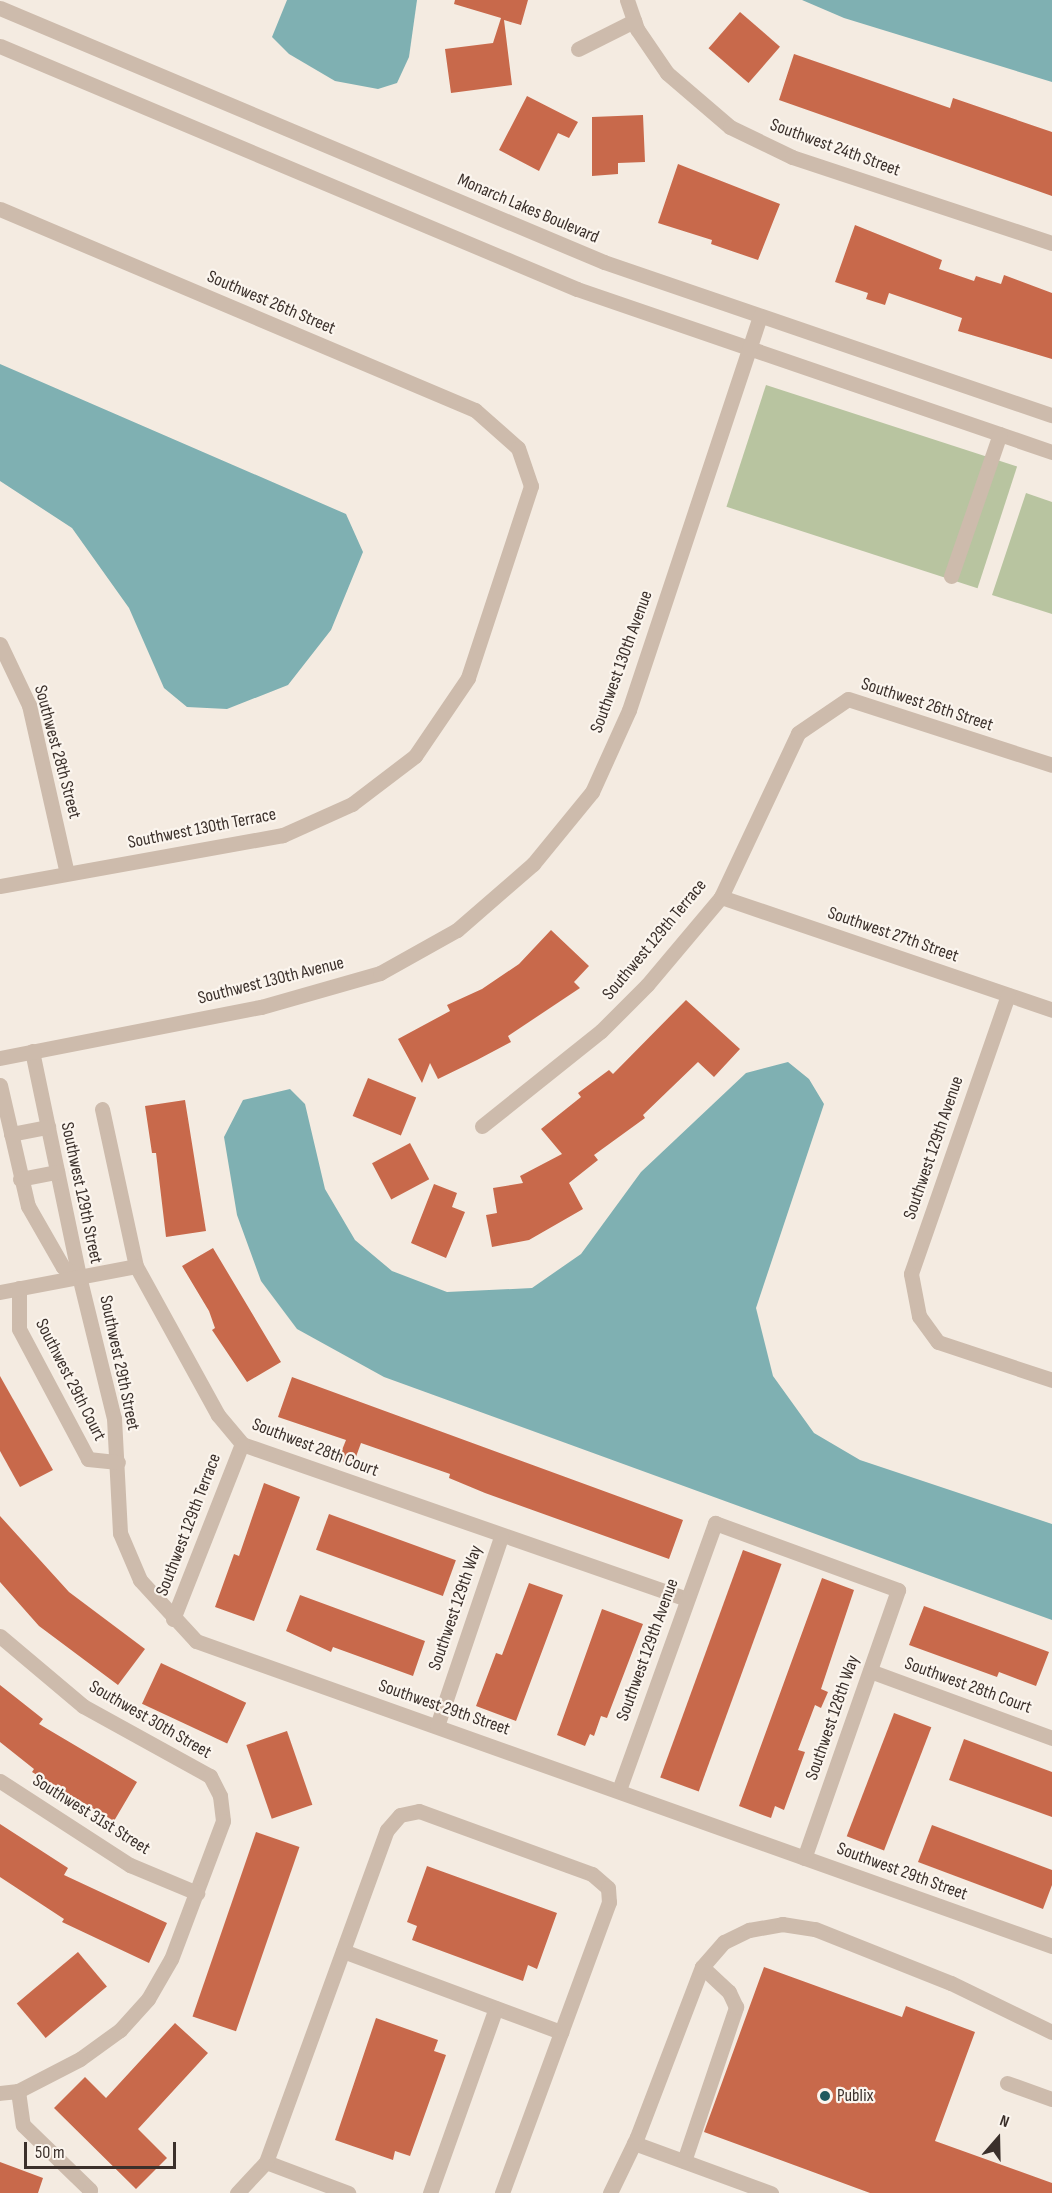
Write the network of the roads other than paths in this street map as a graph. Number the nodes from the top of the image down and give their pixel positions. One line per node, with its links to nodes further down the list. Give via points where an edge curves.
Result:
1 (627, 0): 3 (street, Southwest 24th Street)
2 (0, 8): 8 (street, Monarch Lakes Boulevard, via 604,262)
3 (634, 21): 5 (street); 7 (street, Southwest 24th Street, via 667,73 730,127 792,157)
4 (0, 46): 9 (street, via 577,289)
5 (578, 49)
6 (0, 208): 12 (street, Southwest 26th Street, via 475,410)
7 (1052, 243)
8 (760, 316): 9 (street, Southwest 130th Avenue); 10 (street, Monarch Lakes Boulevard)
9 (748, 350): 11 (street); 23 (street, Southwest 130th Avenue, via 629,710 592,792 533,864 457,930 380,973 261,1007)
10 (1052, 415)
11 (1000, 434): 13 (street); 14 (street)
12 (518, 448): 18 (street, Southwest 130th Terrace, via 531,486 468,678 415,756 352,804 283,835)
13 (1052, 452)
14 (951, 576)
15 (0, 644): 18 (street, Southwest 28th Street, via 29,705)
16 (798, 733): 17 (street, Southwest 26th Street, via 848,699); 20 (street, Southwest 129th Terrace)
17 (1052, 765)
18 (67, 873): 19 (street, Southwest 130th Terrace)
19 (0, 886)
20 (721, 897): 21 (street, Southwest 27th Street); 28 (street, Southwest 129th Terrace, via 647,985 601,1031)
21 (1008, 995): 22 (street, Southwest 27th Street); 36 (street, Southwest 129th Avenue, via 911,1274 919,1316 938,1342)
22 (1052, 1010)
23 (32, 1052): 24 (street, Southwest 130th Avenue); 27 (street, Southwest 129th Street)
24 (0, 1058)
25 (0, 1085): 29 (street, Southwest 129th Street)
26 (102, 1109): 32 (street, Southwest 28th Court)
27 (48, 1126): 29 (street); 30 (street, Southwest 129th Street)
28 (482, 1126)
29 (11, 1134): 31 (street, Southwest 129th Street)
30 (57, 1172): 31 (street); 33 (street, Southwest 129th Street)
31 (20, 1179): 33 (street, Southwest 129th Street, via 28,1206 63,1267)
32 (136, 1266): 33 (street); 37 (street, Southwest 28th Court, via 218,1415)
33 (79, 1276): 34 (street); 38 (street, Southwest 29th Street, via 114,1418)
34 (19, 1288): 35 (street); 38 (street, Southwest 29th Court, via 19,1329 87,1459)
35 (0, 1292)
36 (1052, 1380)
37 (242, 1444): 39 (street, Southwest 28th Court); 42 (street, Southwest 129th Terrace)
38 (118, 1462): 42 (street, Southwest 29th Street, via 120,1533 140,1580)
39 (501, 1537): 41 (street, Southwest 28th Court); 45 (street, Southwest 129th Way)
40 (898, 1590): 41 (street, Southwest 129th Avenue, via 715,1523); 44 (street, Southwest 128th Way)
41 (686, 1599): 48 (street, Southwest 129th Avenue)
42 (173, 1619): 45 (street, Southwest 29th Street, via 196,1641)
43 (0, 1636): 50 (street, Southwest 30th Street, via 83,1706 210,1776 220,1796 223,1821)
44 (870, 1671): 46 (street, Southwest 28th Court); 49 (street, Southwest 128th Way)
45 (437, 1726): 48 (street, Southwest 29th Street)
46 (1052, 1738)
47 (0, 1781): 50 (street, Southwest 31st Street, via 130,1865)
48 (619, 1790): 49 (street, Southwest 29th Street)
49 (804, 1858): 51 (street, Southwest 29th Street)
50 (197, 1893): 58 (street, via 171,1959 148,1999 120,2030 80,2059)
51 (1052, 1946)
52 (343, 1951): 54 (street); 55 (street, via 387,1830 400,1815 419,1811 581,1870 608,1888 609,1902); 63 (street)
53 (702, 1967): 56 (street, via 714,1952 738,1935 762,1926 799,1925 926,1972); 61 (street); 62 (street, via 729,1992 736,2007)
54 (496, 2008): 55 (street); 67 (street)
55 (561, 2032): 68 (street)
56 (1052, 2032)
57 (1007, 2083): 60 (street)
58 (18, 2091): 59 (street); 64 (street, via 23,2125)
59 (0, 2093)
60 (1052, 2099)
61 (634, 2143): 62 (street); 69 (street)
62 (684, 2161): 70 (street)
63 (266, 2162): 65 (street); 66 (street)
64 (89, 2193)
65 (237, 2193)
66 (348, 2193)
67 (430, 2193)
68 (502, 2193)
69 (610, 2193)
70 (771, 2193)

